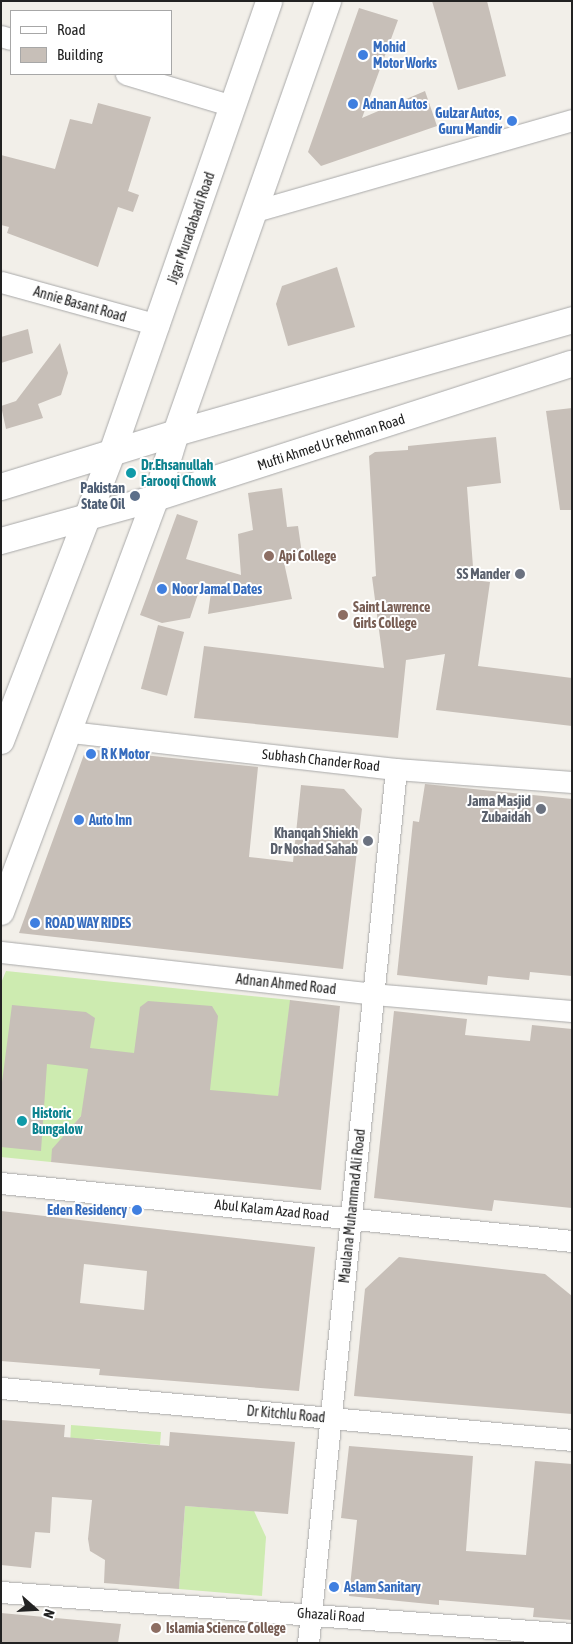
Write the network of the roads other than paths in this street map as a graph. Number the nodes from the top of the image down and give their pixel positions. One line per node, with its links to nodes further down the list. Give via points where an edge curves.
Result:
1 (269, 1): 4 (street, Jigar Muradabadi Road)
2 (328, 1): 6 (street)
3 (129, 75): 4 (street)
4 (233, 106): 9 (street, Jigar Muradabadi Road)
5 (572, 120): 6 (street)
6 (255, 211): 11 (street)
7 (1, 282): 9 (street, Annie Basant Road)
8 (572, 320): 11 (street)
9 (158, 325): 12 (street, Jigar Muradabadi Road)
10 (572, 364): 14 (street, Mufti Ahmed Ur Rehman Road)
11 (176, 432): 12 (street); 14 (street)
12 (112, 454): 13 (street); 15 (street, Jigar Muradabadi Road)
13 (1, 487)
14 (156, 498): 15 (street, Mufti Ahmed Ur Rehman Road); 17 (street)
15 (89, 516): 16 (street, Mufti Ahmed Ur Rehman Road); 18 (street, Jigar Muradabadi Road)
16 (1, 541)
17 (71, 732): 19 (street, Subhash Chander Road); 21 (street)
18 (1, 741)
19 (396, 768): 20 (street, Subhash Chander Road); 23 (street, Maulana Muhammad Ali Road)
20 (572, 782)
21 (1, 912)
22 (1, 952): 23 (street, Adnan Ahmed Road)
23 (374, 994): 24 (street, Adnan Ahmed Road); 26 (street, Maulana Muhammad Ali Road)
24 (572, 1011)
25 (1, 1183): 26 (street, Abul Kalam Azad Road)
26 (351, 1218): 27 (street, Abul Kalam Azad Road); 29 (street, Maulana Muhammad Ali Road)
27 (572, 1241)
28 (1, 1388): 29 (street, Dr Kitchlu Road)
29 (331, 1418): 30 (street, Dr Kitchlu Road); 32 (street, Maulana Muhammad Ali Road)
30 (572, 1440)
31 (1, 1592): 32 (street, Ghazali Road)
32 (311, 1614): 33 (street, Ghazali Road); 34 (street, Maulana Muhammad Ali Road)
33 (572, 1634)
34 (308, 1643)

